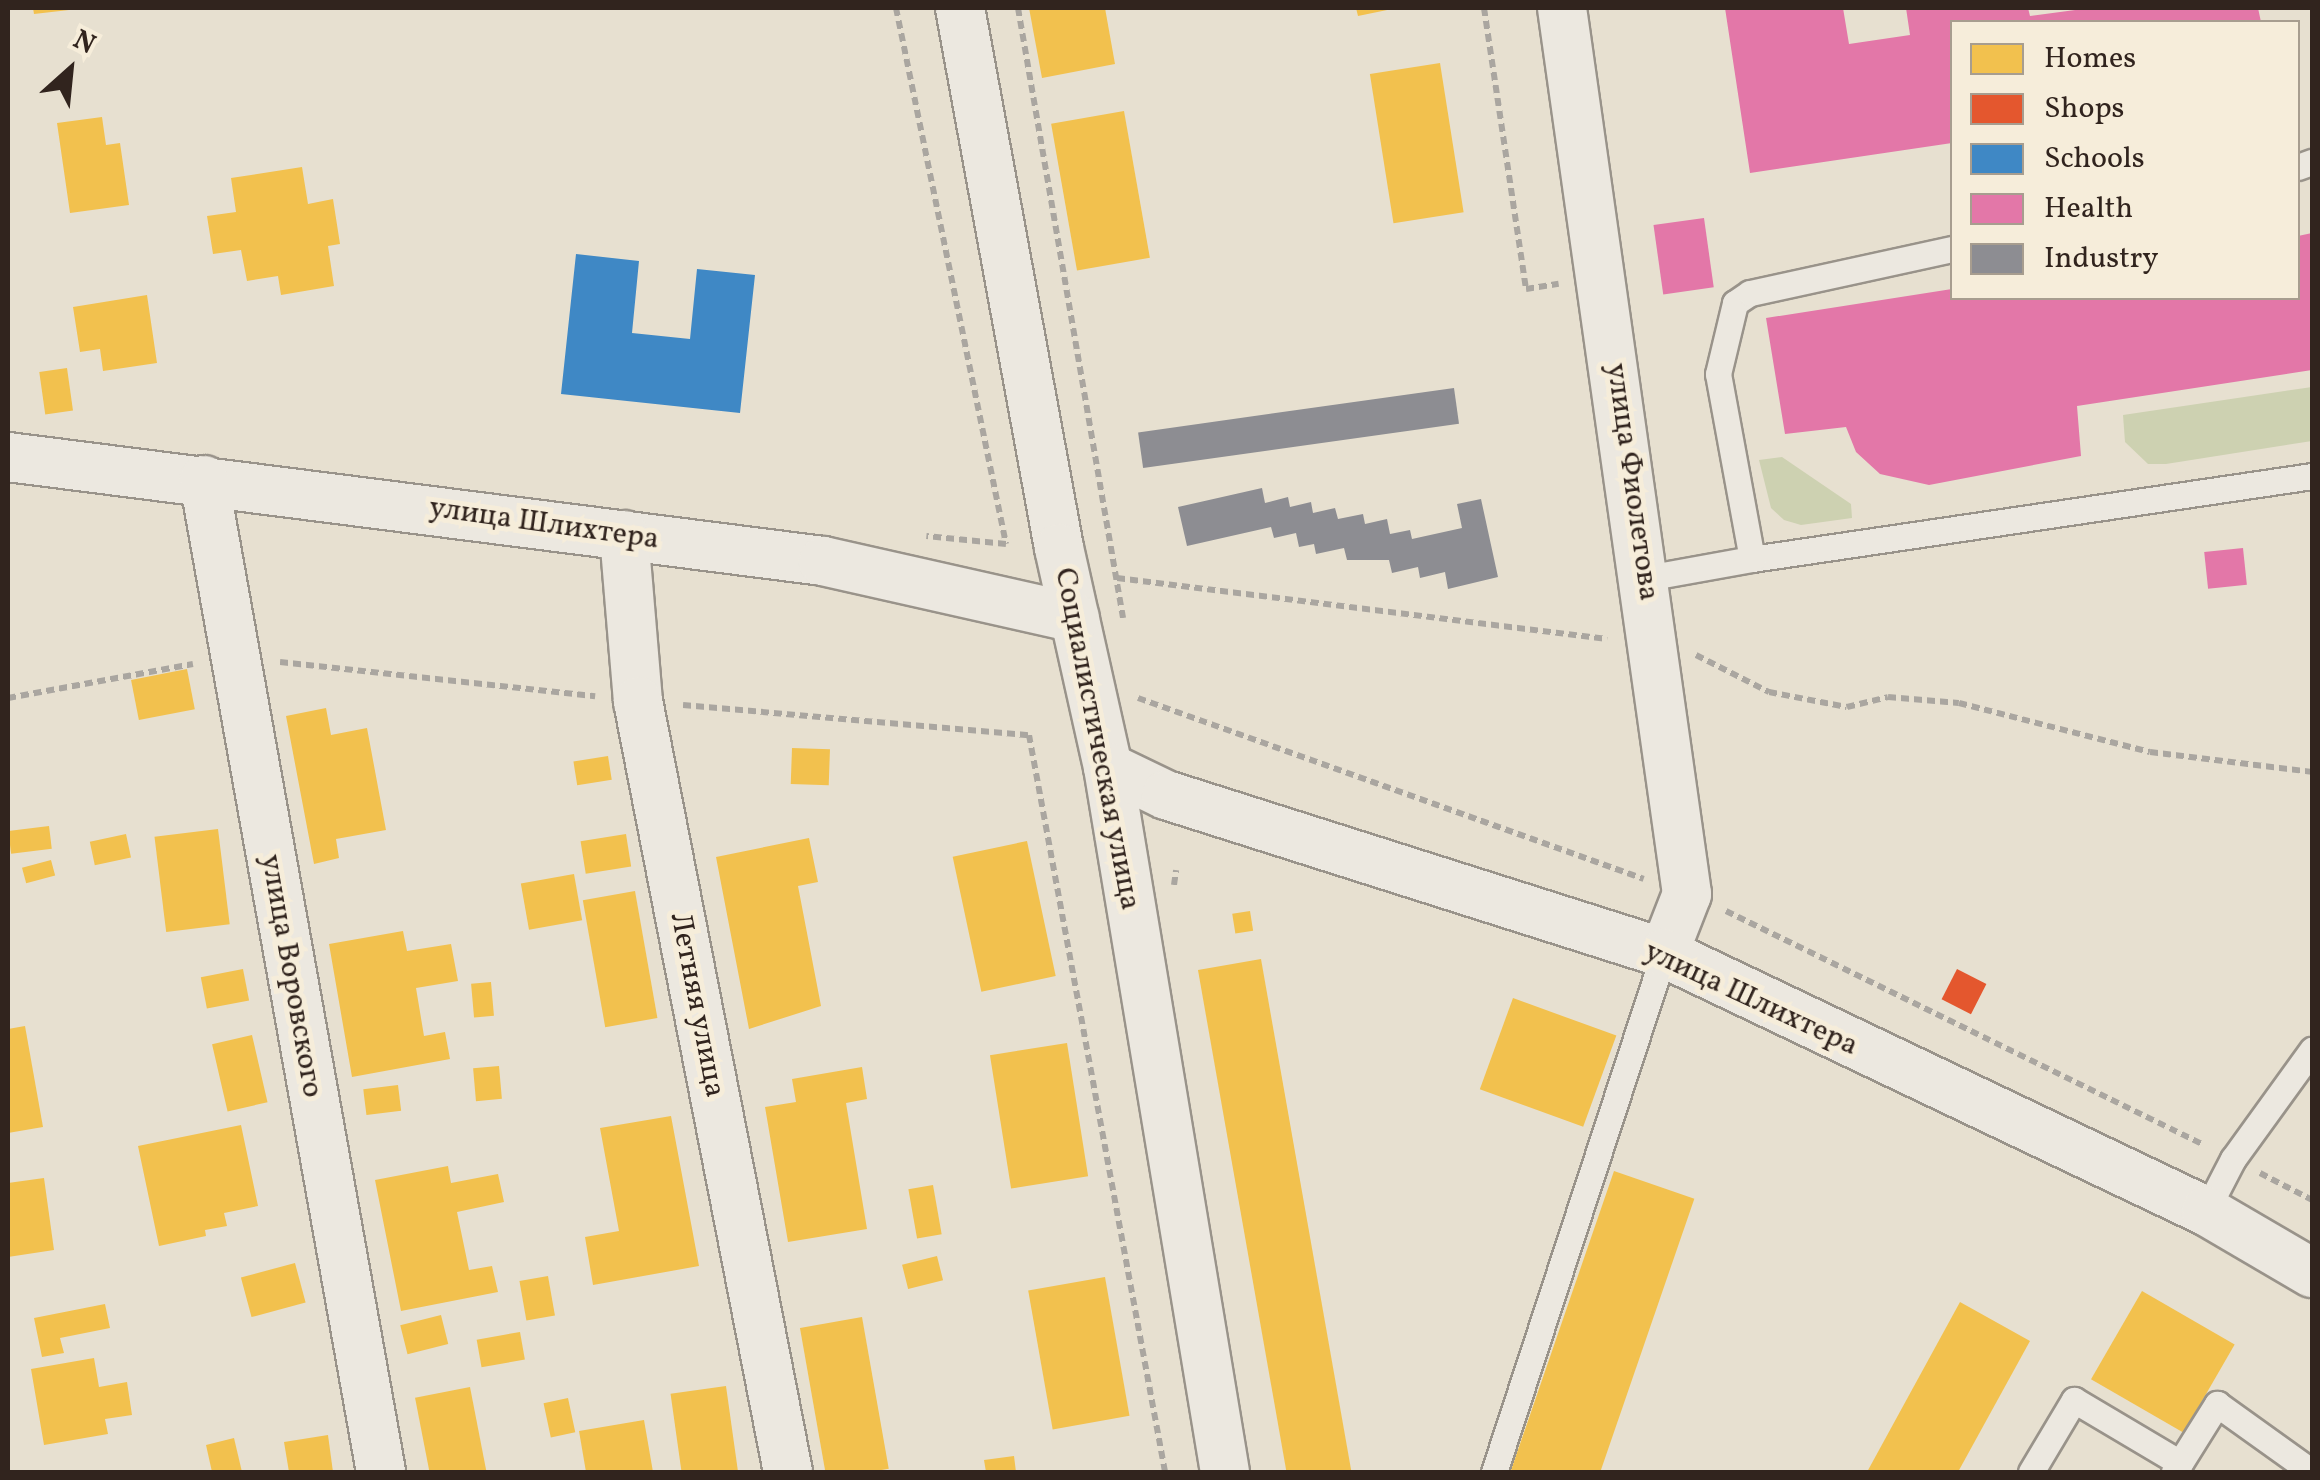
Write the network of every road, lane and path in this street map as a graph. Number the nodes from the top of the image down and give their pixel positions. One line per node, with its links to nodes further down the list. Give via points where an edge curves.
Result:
1 (896, 8): 11 (path, via 1006,544)
2 (960, 8): 16 (street, Социалистическая улица)
3 (1018, 8): 14 (path)
4 (1484, 8): 7 (path, via 1526,290)
5 (1562, 8): 7 (street, улица Фиолетова)
6 (1950, 249): 13 (lane, via 1750,293 1735,303 1718,374)
7 (1602, 276): 15 (street, улица Фиолетова)
8 (8, 457): 10 (street, улица Шлихтера)
9 (2312, 476): 13 (lane)
10 (204, 480): 12 (street, улица Шлихтера); 19 (street, улица Воровского)
11 (907, 534)
12 (624, 535): 16 (street, улица Шлихтера, via 823,561); 22 (street, Летняя улица)
13 (1752, 559): 15 (lane)
14 (1117, 578): 17 (path); 18 (path, via 1580,638)
15 (1646, 578): 18 (street, улица Фиолетова)
16 (1075, 618): 23 (street, Социалистическая улица)
17 (1126, 629)
18 (1654, 640): 24 (path, via 1769,692 1848,707 1888,697 1958,703 2150,752); 25 (street, улица Фиолетова)
19 (233, 657): 21 (path); 22 (path); 33 (street, улица Воровского)
20 (1134, 680): 25 (path, via 1137,697)
21 (8, 698)
22 (638, 701): 34 (street, Летняя улица); 35 (path, via 1030,735)
23 (1108, 767): 26 (street, улица Шлихтера, via 1166,796); 36 (street, Социалистическая улица)
24 (2312, 772)
25 (1687, 894): 26 (street, улица Фиолетова); 28 (path)
26 (1664, 953): 30 (street, улица Шлихтера); 37 (lane)
27 (2312, 1050): 28 (lane)
28 (2233, 1159): 29 (path); 30 (lane)
29 (2312, 1200)
30 (2206, 1211): 31 (street, улица Шлихтера)
31 (2312, 1273)
32 (2177, 1468): 38 (lane, via 2074,1400); 39 (lane, via 2217,1404)
33 (382, 1472)
34 (788, 1472)
35 (1165, 1472)
36 (1225, 1472)
37 (1494, 1472)
38 (2031, 1472)
39 (2312, 1472)

